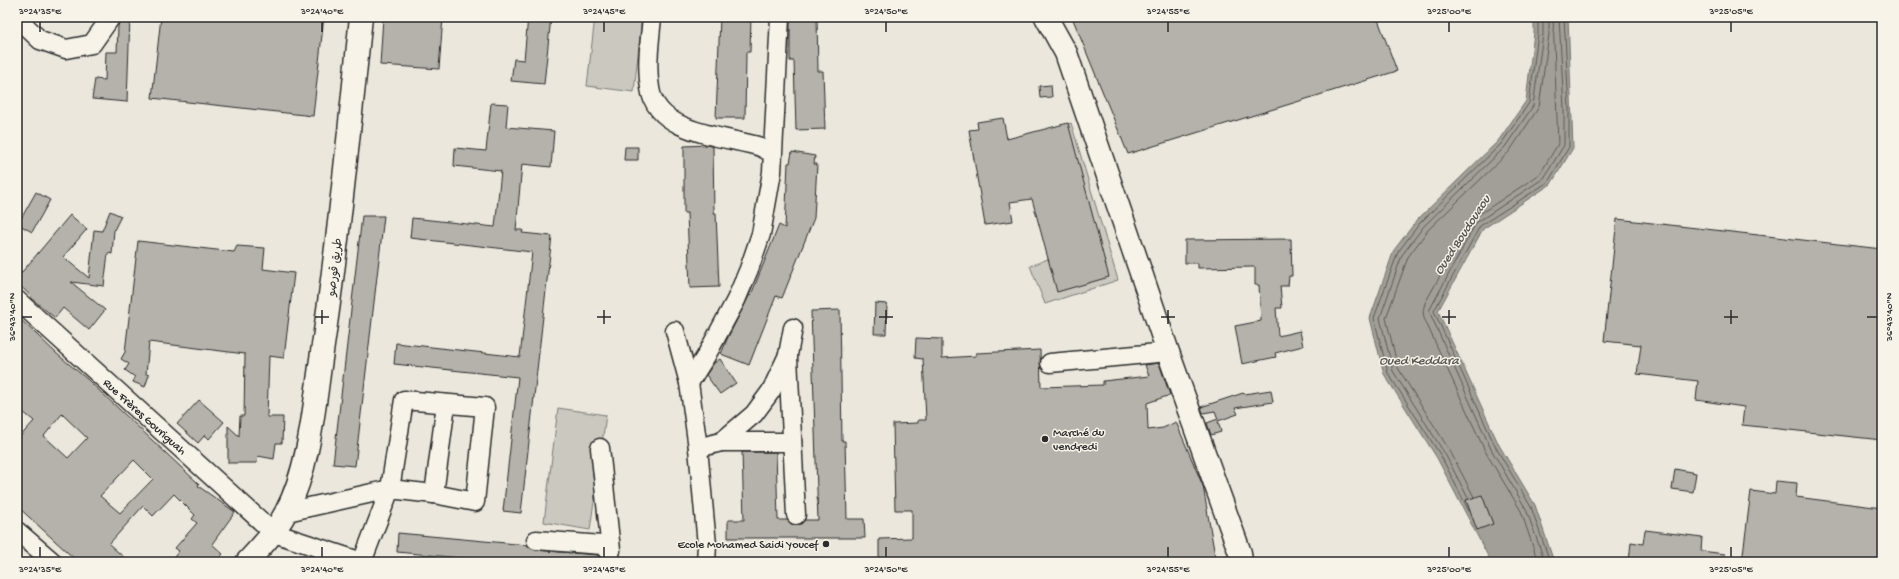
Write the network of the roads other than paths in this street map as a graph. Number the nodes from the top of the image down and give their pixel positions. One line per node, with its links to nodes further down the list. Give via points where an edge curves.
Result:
1 (111, 17): 6 (street, via 92,44 66,49 40,40)
2 (361, 17): 22 (main road, طريق قورصو, via 336,262 311,430)
3 (652, 17): 7 (street, via 648,74 654,104 667,117 686,128 761,147)
4 (780, 17): 7 (street)
5 (1046, 17): 11 (main road, via 1066,53)
6 (17, 18)
7 (772, 153): 14 (street, via 767,205 761,234 749,269 706,356)
8 (17, 300): 25 (street, Rue Frères Gouriguah)
9 (794, 328): 12 (street)
10 (675, 331): 14 (street)
11 (1168, 352): 13 (street); 32 (main road, via 1240,553)
12 (788, 355): 16 (street, via 771,391 754,414); 17 (street)
13 (1050, 363)
14 (689, 383): 19 (street)
15 (446, 404): 20 (street, via 404,400); 21 (street); 21 (street, via 485,407 476,502)
16 (721, 442): 17 (street); 19 (street)
17 (792, 442): 23 (street)
18 (600, 448): 27 (street)
19 (698, 448): 31 (street, via 707,545)
20 (390, 489): 21 (street); 22 (street); 30 (street)
21 (434, 494)
22 (287, 512): 25 (main road, طريق قورصو)
23 (796, 515)
24 (17, 531): 28 (street)
25 (274, 533): 29 (main road, طريق قورصو); 30 (street)
26 (536, 540): 27 (street, via 602,545)
27 (610, 556)
28 (53, 562)
29 (247, 562)
30 (362, 562)
31 (706, 562)
32 (1241, 562)

